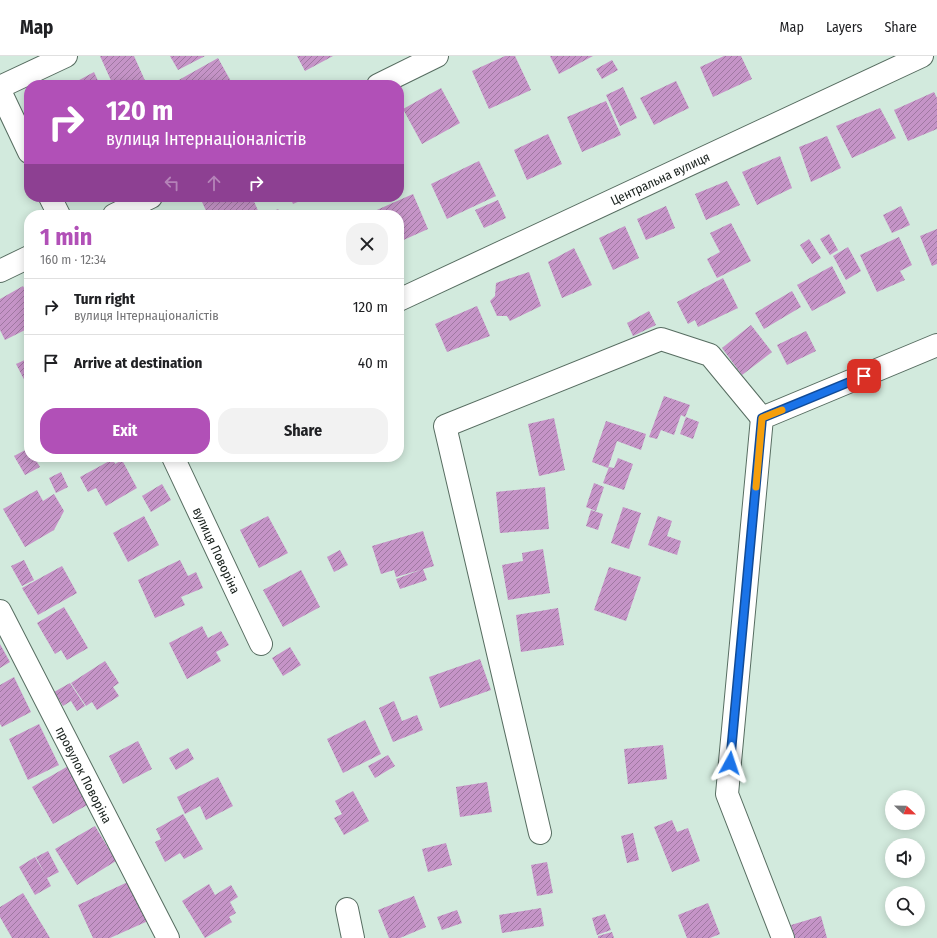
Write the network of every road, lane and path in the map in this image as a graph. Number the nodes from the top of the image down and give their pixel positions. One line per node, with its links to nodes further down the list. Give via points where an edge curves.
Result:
1 (66, 56): 5 (street)
2 (437, 56): 4 (street)
3 (922, 56): 12 (street, Центральна вулиця)
4 (388, 80)
5 (0, 88)
6 (0, 91): 7 (street)
7 (24, 141)
8 (141, 202): 9 (street)
9 (124, 210)
10 (24, 259): 11 (street)
11 (0, 271)
12 (404, 298)
13 (937, 345): 14 (street)
14 (762, 418): 18 (street, via 710,355 661,339 445,426); 22 (street, via 727,794)
15 (175, 462): 17 (street, вулиця Поворіна)
16 (0, 611): 20 (street, провулок Поворіна)
17 (260, 644)
18 (540, 832)
19 (347, 909): 21 (street)
20 (168, 938)
21 (353, 938)
22 (782, 938)

